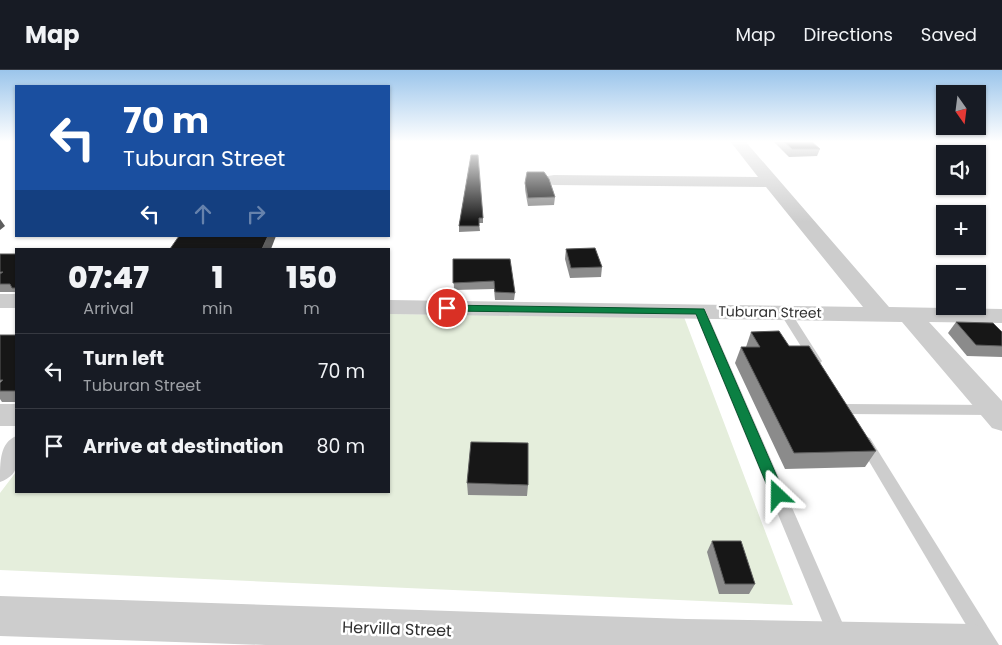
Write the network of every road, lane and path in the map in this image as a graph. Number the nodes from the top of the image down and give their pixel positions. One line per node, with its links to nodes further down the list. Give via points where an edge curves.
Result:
1 (760, 168): 3 (street)
2 (554, 180): 3 (street)
3 (772, 182): 9 (street)
4 (0, 301): 5 (street)
5 (15, 301)
6 (390, 307): 7 (street, Tuburan Street)
7 (700, 311): 8 (street, Tuburan Street); 21 (lane)
8 (786, 313): 9 (street, Tuburan Street); 11 (lane)
9 (894, 313): 10 (street, Tuburan Street); 16 (street)
10 (1002, 316)
11 (825, 377)
12 (835, 393): 13 (lane)
13 (845, 409): 16 (lane); 23 (lane)
14 (0, 415): 15 (street)
15 (15, 415)
16 (998, 415)
17 (15, 449): 18 (street)
18 (0, 469)
19 (0, 616): 20 (street, Hervilla Street)
20 (687, 642): 21 (street, Hervilla Street)
21 (841, 642): 22 (street, Hervilla Street)
22 (973, 645)
23 (989, 645)

